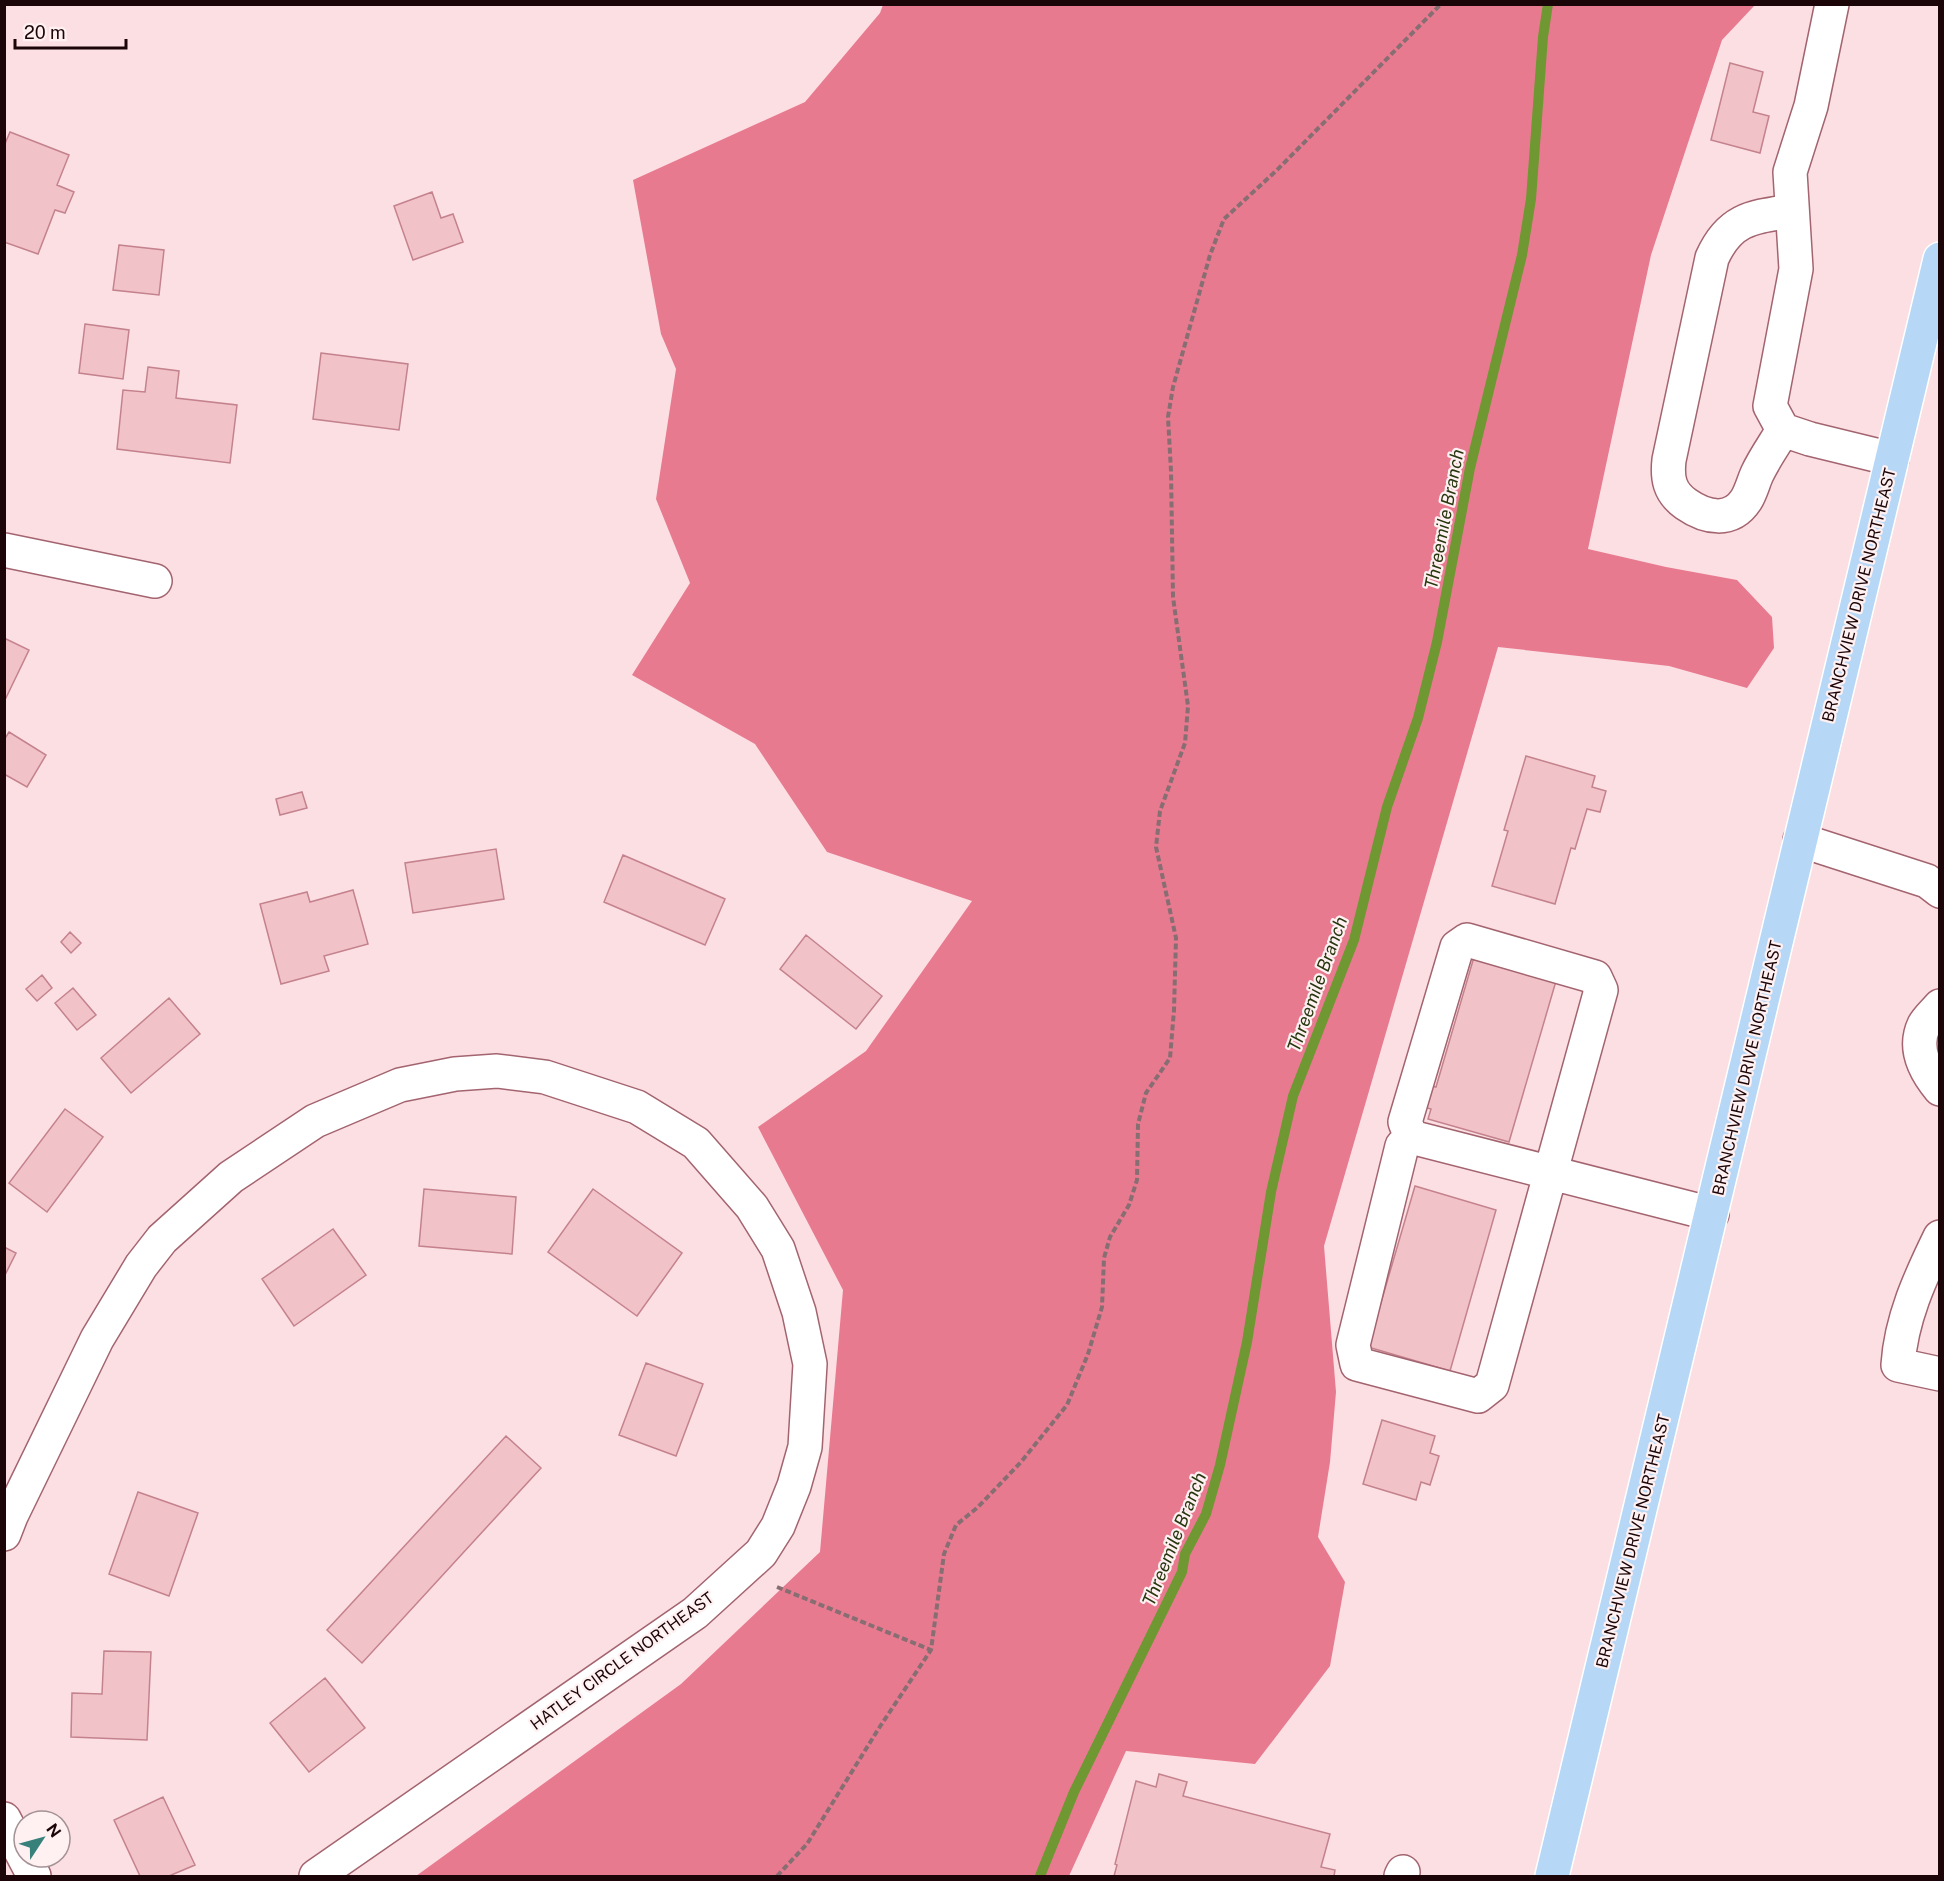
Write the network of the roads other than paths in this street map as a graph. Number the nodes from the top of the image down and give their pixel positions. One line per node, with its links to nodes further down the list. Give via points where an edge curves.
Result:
1 (1832, 4): 2 (street, via 1811,106 1790,172)
2 (1792, 211): 4 (street, via 1796,269 1770,406); 4 (street, via 1751,218 1733,227 1719,242 1669,460 1667,475 1671,489 1706,515 1730,515 1747,498)
3 (1940, 259): 5 (main road, BRANCHVIEW DRIVE NORTHEAST)
4 (1783, 430): 5 (street)
5 (1892, 459): 8 (main road, BRANCHVIEW DRIVE NORTHEAST)
6 (4, 550): 7 (street)
7 (155, 581)
8 (1800, 840): 9 (street, via 1927,881); 14 (main road, BRANCHVIEW DRIVE NORTHEAST)
9 (1940, 891)
10 (1940, 1006): 11 (street, via 1924,1025 1919,1048 1928,1075)
11 (1940, 1089)
12 (1411, 1137): 13 (street); 13 (street, via 1405,1122 1457,947 1467,939 1595,977 1601,990); 13 (street, via 1402,1146 1353,1345 1357,1364 1478,1396 1492,1385)
13 (1550, 1174): 14 (street)
14 (1712, 1214): 21 (main road, BRANCHVIEW DRIVE NORTHEAST)
15 (1940, 1237): 16 (street, via 1917,1285 1899,1340 1898,1365)
16 (1940, 1374)
17 (4, 1534): 20 (street, HATLEY CIRCLE NORTHEAST, via 97,1339 141,1266 162,1239 231,1177 315,1121 400,1085 455,1074 497,1071 545,1077 637,1107 696,1143 752,1207 777,1250 799,1312 810,1364 805,1447 778,1526 761,1553 695,1613)
18 (4, 1819): 19 (street)
19 (34, 1876)
20 (316, 1876)
21 (1552, 1876)

